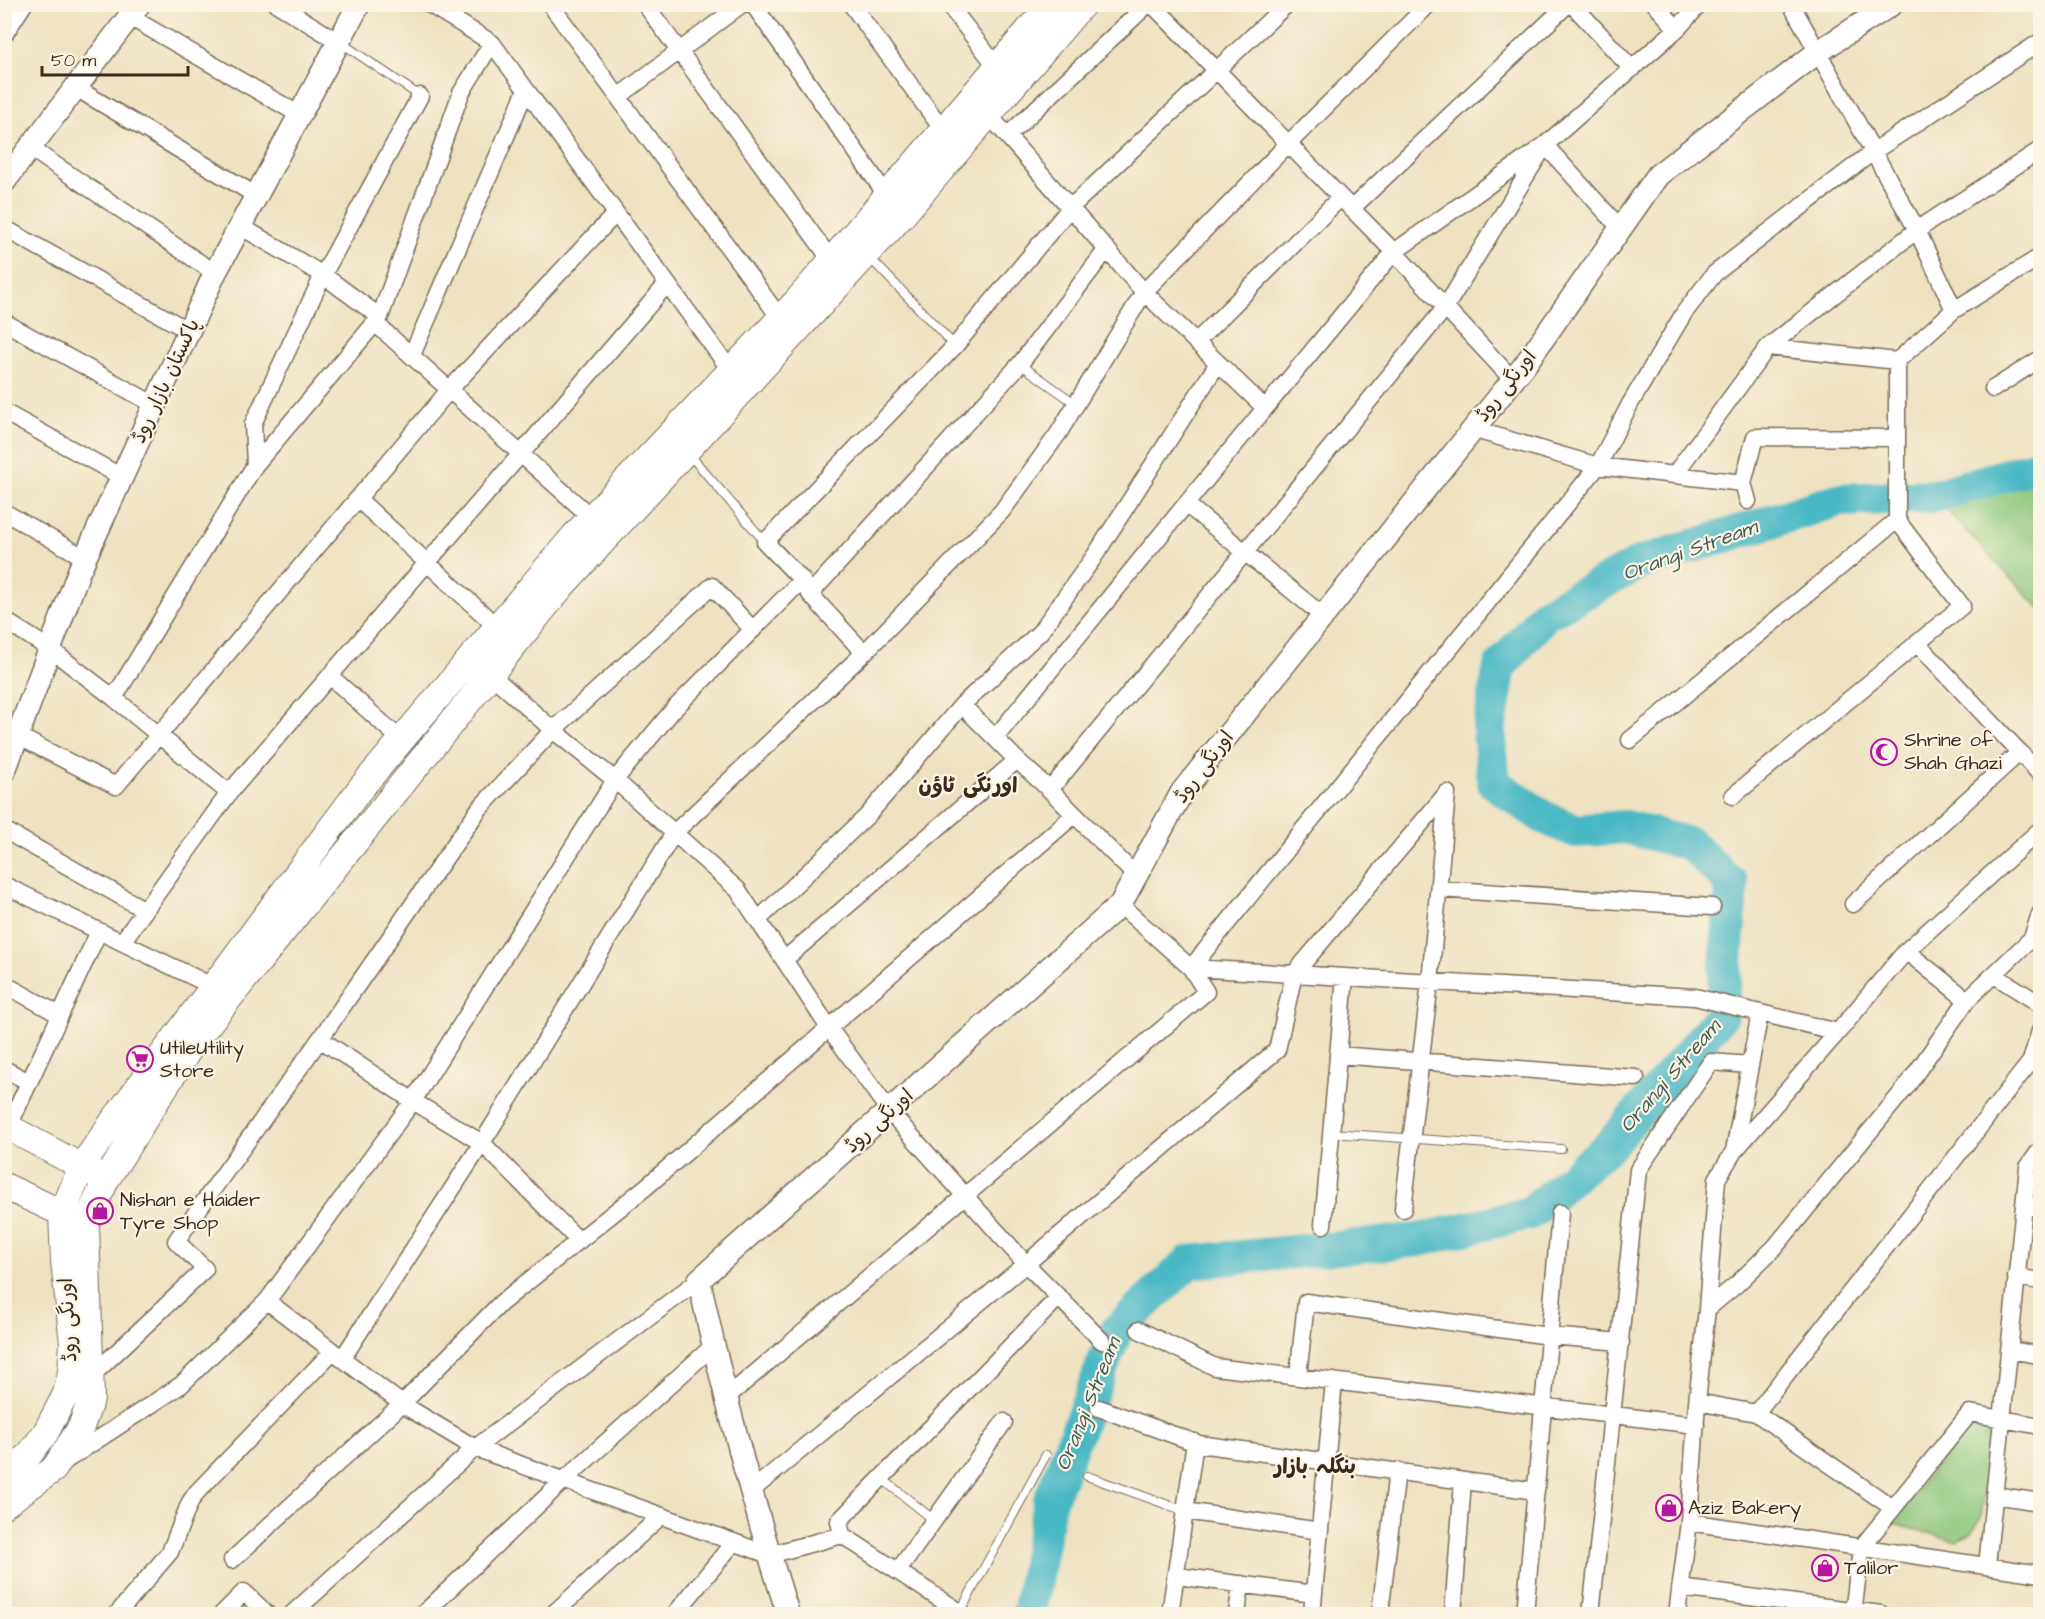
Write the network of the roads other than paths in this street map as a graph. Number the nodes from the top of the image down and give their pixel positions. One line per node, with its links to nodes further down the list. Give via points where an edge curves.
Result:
1 (24, 4): 24 (street)
2 (277, 4): 25 (street)
3 (359, 4): 25 (street, پاکستان بازار روڈ)
4 (429, 4): 27 (street)
5 (550, 4): 36 (street)
6 (645, 4): 28 (street)
7 (742, 4): 28 (street)
8 (753, 4): 48 (street)
9 (851, 4): 39 (street)
10 (948, 4): 30 (street)
11 (1051, 4): 30 (main road)
12 (1083, 4): 37 (main road)
13 (1150, 4): 32 (street); 40 (street)
14 (1287, 4): 32 (street)
15 (1429, 4): 41 (street)
16 (1568, 4): 49 (street)
17 (1572, 4): 31 (street)
18 (1655, 4): 23 (street)
19 (1700, 4): 23 (street)
20 (1791, 4): 29 (street)
21 (1892, 4): 29 (street, اورنگی روڈ)
22 (135, 11): 33 (street); 38 (street)
23 (1677, 29): 31 (street)
24 (4, 35)
25 (339, 42): 35 (lane); 38 (street, پاکستان بازار روڈ)
26 (2040, 42): 45 (street)
27 (492, 43): 34 (street); 68 (street, via 461,93)
28 (679, 52): 36 (street); 60 (street)
29 (1818, 52): 45 (street); 54 (street, اورنگی روڈ, via 1658,175)
30 (997, 67): 39 (main road)
31 (1632, 69): 42 (street)
32 (1217, 72): 41 (street); 50 (street)
33 (76, 88): 43 (street); 47 (street)
34 (526, 90): 51 (street); 74 (street)
35 (420, 96): 62 (street)
36 (618, 97): 67 (street)
37 (988, 114): 40 (street); 58 (main road)
38 (300, 115): 47 (street, پاکستان بازار روڈ)
39 (943, 130): 48 (main road)
40 (1007, 136): 50 (street)
41 (1287, 145): 49 (street); 64 (street)
42 (1545, 145): 54 (street); 57 (street); 65 (street)
43 (30, 148): 46 (street); 61 (street)
44 (2040, 150): 55 (street)
45 (1874, 151): 55 (street); 92 (street, via 1714,274 1684,313)
46 (4, 182)
47 (257, 196): 52 (street, پاکستان بازار روڈ)
48 (886, 196): 60 (main road)
49 (1345, 203): 57 (street); 71 (street)
50 (1070, 208): 56 (street); 72 (street)
51 (616, 213): 63 (street); 81 (street)
52 (240, 226): 61 (street, پاکستان بازار روڈ); 62 (street)
53 (4, 228): 70 (street)
54 (1620, 228): 80 (street, اورنگی روڈ)
55 (1917, 230): 66 (street); 73 (street)
56 (1107, 249): 64 (street); 78 (street)
57 (1394, 252): 65 (street); 85 (street)
58 (866, 254): 72 (lane); 89 (main road)
59 (2040, 256): 66 (street)
60 (831, 260): 67 (main road)
61 (215, 273): 70 (street, پاکستان بازار روڈ)
62 (323, 275): 68 (street); 91 (street, via 253,424)
63 (667, 284): 79 (street); 90 (street)
64 (1144, 292): 71 (street); 83 (street)
65 (1445, 308): 80 (street); 103 (street)
66 (1954, 310): 76 (street)
67 (780, 318): 79 (main road)
68 (377, 320): 74 (street); 91 (street)
69 (4, 322): 84 (street)
70 (189, 331): 84 (street, پاکستان بازار روڈ)
71 (1196, 342): 77 (street)
72 (955, 346): 102 (street)
73 (1768, 346): 76 (street); 93 (street)
74 (412, 355): 81 (street)
75 (2040, 359): 82 (street)
76 (1897, 360): 88 (street)
77 (1218, 363): 85 (street); 117 (street, via 1094,557 1040,632)
78 (1020, 364): 83 (lane); 106 (street)
79 (731, 371): 100 (main road)
80 (1512, 380): 87 (street, اورنگی روڈ)
81 (450, 389): 90 (street); 96 (street)
82 (1993, 389)
83 (1076, 404): 113 (street, via 1002,511)
84 (155, 405): 94 (street, پاکستان بازار روڈ)
85 (1265, 408): 98 (street)
86 (4, 412): 94 (street)
87 (1472, 429): 92 (street); 107 (street, اورنگی روڈ)
88 (1897, 439): 95 (street, via 1755,437); 101 (street)
89 (686, 451): 102 (lane); 114 (main road, via 561,587)
90 (522, 454): 100 (street); 105 (street)
91 (255, 465): 116 (street)
92 (1598, 466): 93 (street); 149 (street)
93 (1674, 475): 95 (street)
94 (122, 477): 104 (street, پاکستان بازار روڈ)
95 (1743, 483): 97 (street)
96 (358, 499): 105 (street); 120 (street)
97 (1748, 501)
98 (1186, 504): 103 (street); 121 (street)
99 (4, 512): 104 (street)
100 (591, 517): 109 (main road)
101 (1897, 519): 111 (street, via 1962,606); 123 (street)
102 (765, 543): 106 (street)
103 (1244, 551): 107 (street); 129 (street)
104 (85, 558): 112 (street, پاکستان بازار روڈ)
105 (428, 563): 109 (street); 115 (street)
106 (806, 587): 110 (street); 113 (street)
107 (1323, 616): 136 (street, اورنگی روڈ, via 1182,792)
108 (4, 620): 112 (street)
109 (497, 627): 122 (main road)
110 (753, 630): 118 (street, via 712,586); 128 (street, via 673,710)
111 (1917, 643): 124 (street); 131 (street)
112 (50, 649): 116 (street); 119 (street, پاکستان بازار روڈ)
113 (864, 652): 135 (street)
114 (490, 674): 118 (street); 181 (main road, via 194,1043)
115 (330, 676): 122 (street); 130 (street)
116 (114, 698): 120 (street)
117 (962, 705): 121 (street); 144 (street, via 868,815)
118 (553, 730): 128 (street); 163 (street, via 479,809)
119 (11, 732): 120 (street, via 116,786); 126 (street, پاکستان بازار روڈ)
120 (159, 735): 130 (street)
121 (994, 738): 125 (street)
122 (401, 740): 155 (main road)
123 (1630, 740)
124 (2020, 752): 127 (street); 139 (street)
125 (1017, 760): 129 (street); 148 (street)
126 (4, 772)
127 (2040, 774)
128 (615, 780): 135 (street); 171 (street)
129 (1050, 790): 132 (street)
130 (229, 793): 142 (street)
131 (1733, 796)
132 (1074, 815): 136 (street); 160 (street)
133 (4, 830): 142 (street)
134 (2040, 830): 147 (street)
135 (674, 833): 144 (street, via 738,890); 176 (street)
136 (1137, 877): 140 (street, اورنگی روڈ)
137 (4, 885): 145 (street)
138 (1439, 889): 141 (street); 150 (street, via 1447,793); 153 (street)
139 (1852, 904)
140 (1120, 905): 149 (street); 172 (street, اورنگی روڈ)
141 (1712, 908)
142 (145, 910): 146 (street)
143 (2040, 914): 151 (street, via 2032,938)
144 (758, 920): 148 (street)
145 (99, 931): 146 (street); 159 (street)
146 (122, 942): 155 (street)
147 (1906, 951): 157 (street); 162 (street)
148 (784, 960): 160 (street)
149 (1191, 968): 150 (street); 183 (street, via 1206,992)
150 (1294, 974): 152 (street); 191 (street, via 1277,1050)
151 (1994, 975): 156 (street); 157 (street)
152 (1345, 977): 153 (street); 164 (street)
153 (1430, 982): 158 (street, via 1695,997); 165 (street)
154 (4, 984): 159 (street)
155 (212, 986): 180 (main road)
156 (2036, 995)
157 (1967, 1000): 197 (street, via 1906,1086 1775,1247)
158 (1759, 1013): 162 (street); 166 (street)
159 (60, 1015): 170 (street)
160 (829, 1028): 172 (street); 190 (street)
161 (2040, 1031): 168 (street, via 2031,1061)
162 (1838, 1032): 179 (street)
163 (320, 1039): 171 (street); 206 (street, via 176,1241 205,1269)
164 (1338, 1055): 165 (street); 174 (street)
165 (1421, 1060): 169 (street); 175 (street)
166 (1750, 1065): 179 (street); 201 (street, via 1711,1062 1638,1170)
167 (4, 1069): 170 (street)
168 (2033, 1070): 215 (street)
169 (1636, 1078)
170 (29, 1082): 173 (street)
171 (413, 1101): 176 (street); 196 (street)
172 (890, 1112): 183 (street); 193 (street, اورنگی روڈ)
173 (6, 1126): 180 (main road)
174 (1331, 1133): 175 (lane); 189 (street)
175 (1413, 1139): 177 (lane); 185 (street)
176 (482, 1143): 190 (street); 204 (street)
177 (1561, 1149)
178 (2040, 1150): 184 (street, via 2028,1167)
179 (1734, 1151): 197 (street, via 1717,1179)
180 (82, 1166): 181 (main road); 187 (main road)
181 (106, 1180): 188 (main road)
182 (4, 1186): 187 (main road)
183 (966, 1196): 191 (street); 209 (street)
184 (2032, 1206): 192 (street)
185 (1403, 1209)
186 (1560, 1213): 199 (street)
187 (62, 1214): 188 (main road); 212 (main road, اورنگی روڈ, via 74,1343 66,1395)
188 (86, 1223): 206 (main road)
189 (1323, 1225)
190 (579, 1241): 211 (street, via 501,1302)
191 (1026, 1264): 195 (street); 232 (street)
192 (2016, 1277): 194 (street); 203 (street)
193 (699, 1280): 202 (street); 222 (street)
194 (2040, 1281)
195 (1059, 1297): 200 (street); 229 (street)
196 (267, 1302): 204 (street); 225 (street, via 181,1385)
197 (1707, 1309): 210 (street)
198 (1139, 1330): 207 (street, via 1215,1367)
199 (1549, 1336): 201 (street); 207 (street, via 1306,1302); 213 (street)
200 (1102, 1341)
201 (1621, 1342): 216 (street)
202 (713, 1346): 209 (street); 231 (street)
203 (2009, 1350): 205 (street); 217 (street)
204 (337, 1355): 211 (street); 257 (street, via 197,1492 170,1552)
205 (2040, 1355)
206 (90, 1377): 212 (street); 225 (main road, via 91,1399 81,1427)
207 (1298, 1377): 208 (street)
208 (1334, 1382): 213 (street); 224 (street)
209 (727, 1397): 232 (street)
210 (1697, 1402): 215 (street); 219 (street)
211 (402, 1404): 222 (street); 247 (street)
212 (60, 1407): 227 (main road, اورنگی روڈ, via 29,1455)
213 (1543, 1407): 216 (street); 233 (street)
214 (1099, 1408): 221 (street)
215 (1756, 1413): 237 (street)
216 (1613, 1415): 219 (street); 271 (street)
217 (2002, 1420): 220 (street); 234 (street); 237 (street, via 1970,1413)
218 (1004, 1422): 240 (street)
219 (1696, 1425): 241 (street)
220 (2040, 1426)
221 (1195, 1442): 224 (street); 238 (street)
222 (475, 1448): 231 (street); 260 (street)
223 (1046, 1455): 256 (lane)
224 (1326, 1461): 226 (street); 242 (street)
225 (54, 1469): 236 (main road)
226 (1397, 1471): 230 (street); 268 (street)
227 (4, 1475)
228 (1087, 1476): 238 (lane)
229 (881, 1478): 240 (lane); 243 (street, via 839,1521)
230 (1463, 1480): 233 (street); 269 (street)
231 (563, 1481): 239 (street); 261 (street)
232 (751, 1491): 246 (street)
233 (1536, 1491): 270 (street)
234 (1994, 1495): 235 (street); 248 (street)
235 (2040, 1502)
236 (4, 1506)
237 (1893, 1508): 245 (street)
238 (1185, 1511): 242 (street); 251 (street)
239 (661, 1516): 244 (street); 262 (street)
240 (934, 1520): 249 (street)
241 (1689, 1522): 245 (street); 253 (street)
242 (1320, 1531): 254 (street)
243 (842, 1535): 246 (street); 249 (street)
244 (734, 1542): 246 (street); 263 (street)
245 (1862, 1548): 248 (street); 255 (street)
246 (769, 1555): 264 (street)
247 (232, 1560)
248 (1987, 1566): 250 (street)
249 (898, 1571): 256 (street)
250 (2040, 1574)
251 (1177, 1576): 252 (street); 265 (street)
252 (1241, 1584): 254 (street); 266 (street)
253 (1680, 1588): 255 (street); 272 (street)
254 (1314, 1594): 267 (street)
255 (1854, 1612): 273 (street)
256 (962, 1613)
257 (117, 1614)
258 (222, 1614): 259 (street, via 244,1592)
259 (267, 1614)
260 (292, 1614)
261 (423, 1614)
262 (553, 1614)
263 (675, 1614)
264 (788, 1614)
265 (1170, 1614)
266 (1238, 1614)
267 (1312, 1614)
268 (1380, 1614)
269 (1453, 1614)
270 (1525, 1614)
271 (1591, 1614)
272 (1677, 1614)
273 (1881, 1614)

